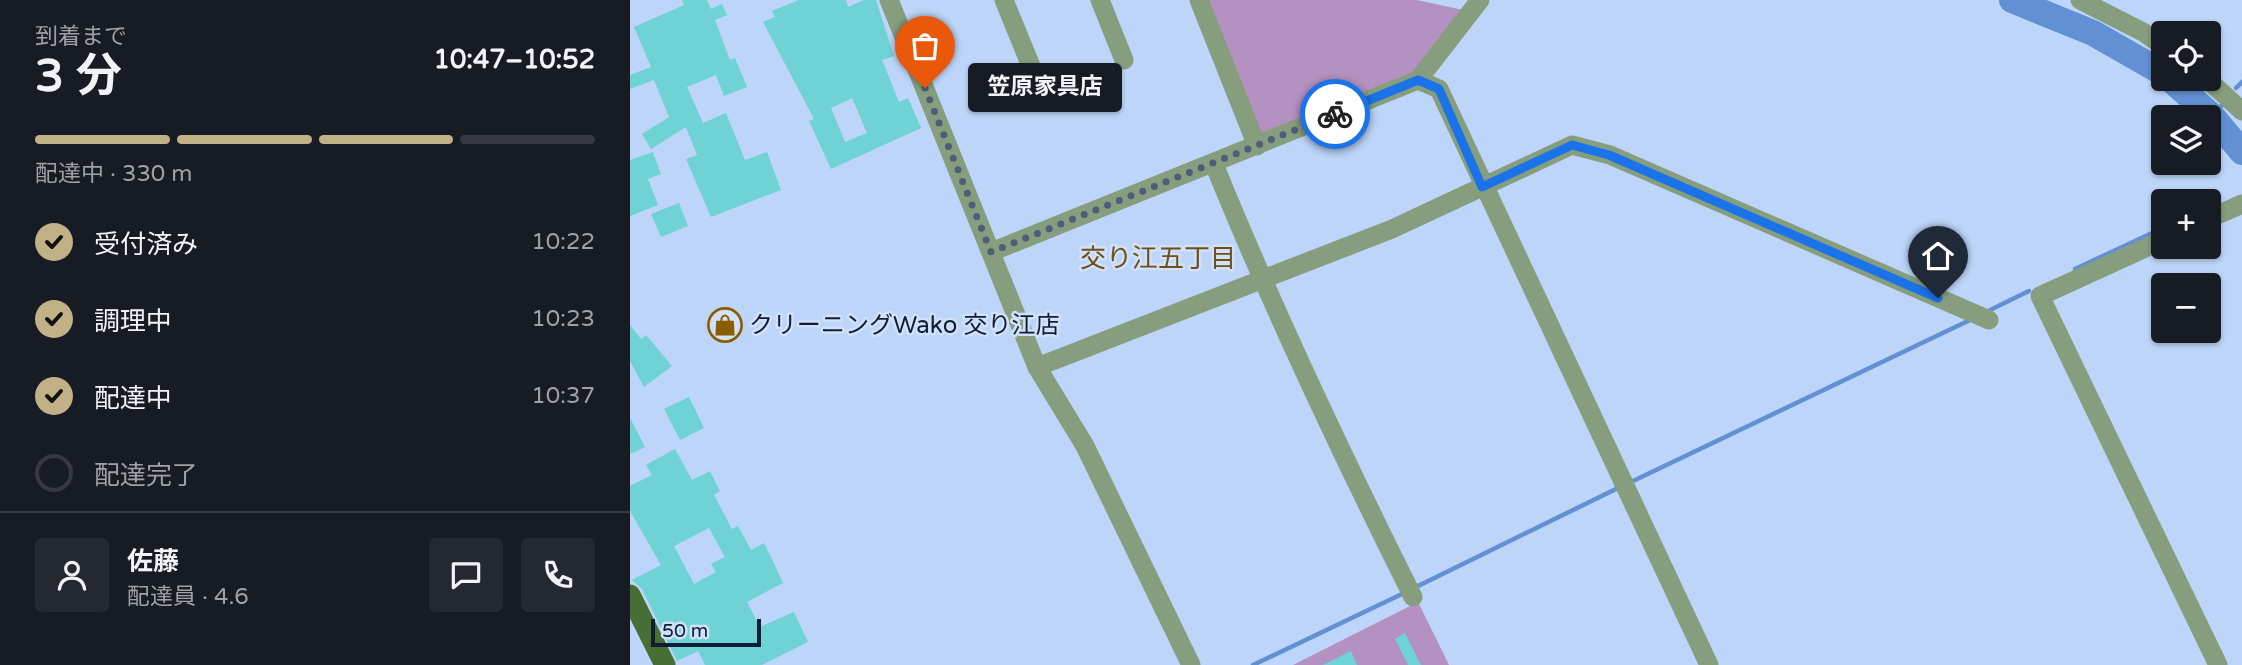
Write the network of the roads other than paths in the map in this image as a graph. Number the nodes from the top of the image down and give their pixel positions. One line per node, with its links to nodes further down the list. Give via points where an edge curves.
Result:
1 (889, 0): 19 (street)
2 (1004, 0): 11 (street)
3 (1100, 0): 8 (street)
4 (1199, 0): 13 (street)
5 (2080, 0): 7 (street)
6 (1475, 8): 9 (street)
7 (2151, 38)
8 (1124, 60)
9 (1418, 80): 13 (street); 15 (street, via 1439,89)
10 (2220, 91): 12 (street)
11 (1042, 93)
12 (2242, 111)
13 (1257, 145): 14 (street)
14 (1214, 164): 19 (street); 20 (street)
15 (1482, 187): 20 (street, via 1392,229); 21 (street, via 1572,145 1609,155); 27 (street)
16 (2242, 204): 17 (street)
17 (2221, 213)
18 (2151, 245): 28 (street, via 2040,296)
19 (991, 252): 22 (street)
20 (1262, 280): 22 (street); 24 (street)
21 (1989, 320)
22 (1037, 367): 26 (street, via 1085,446)
23 (630, 595): 25 (main road)
24 (1413, 597)
25 (665, 665)
26 (1191, 665)
27 (1709, 665)
28 (2218, 665)

